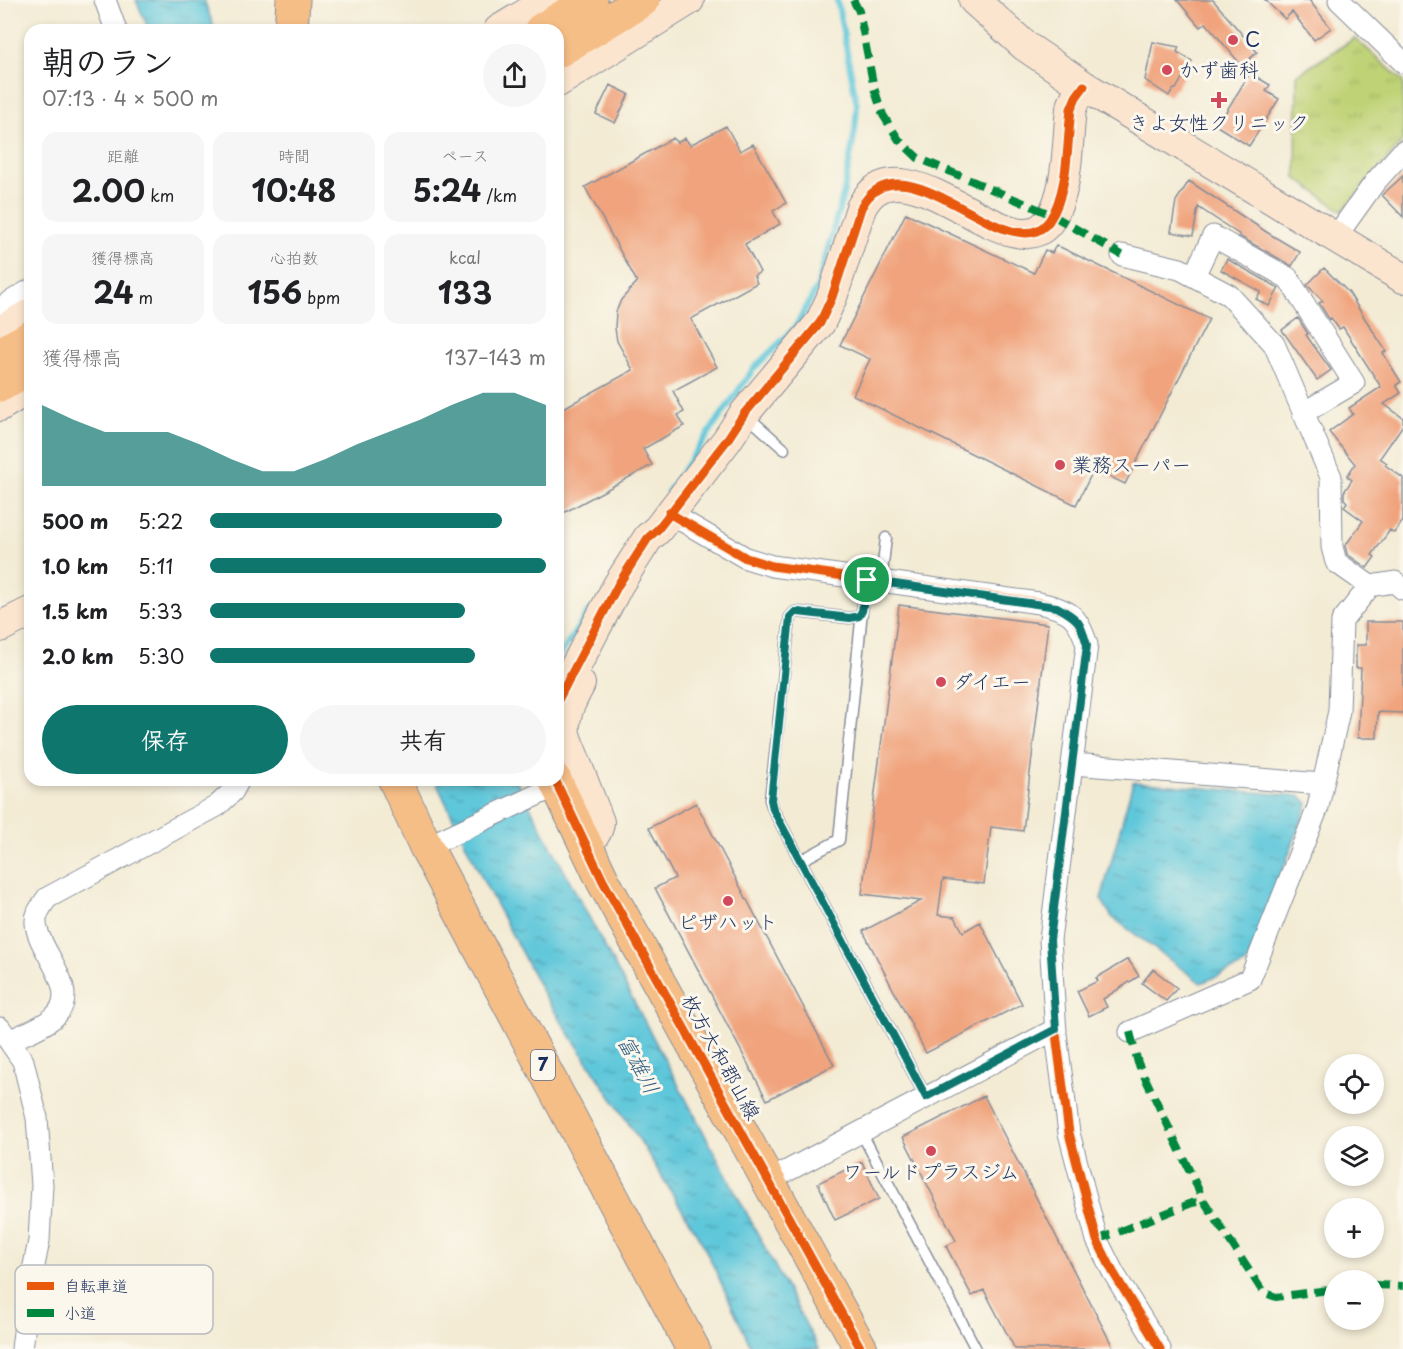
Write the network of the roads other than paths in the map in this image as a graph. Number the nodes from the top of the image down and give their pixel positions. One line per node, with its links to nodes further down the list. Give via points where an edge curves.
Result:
1 (105, 0): 9 (street)
2 (293, 0): 10 (main road)
3 (591, 0): 8 (main road)
4 (643, 0): 12 (main road)
5 (689, 0): 14 (street)
6 (974, 0): 15 (street, via 1025,46)
7 (1339, 0): 13 (street)
8 (537, 10): 11 (street)
9 (114, 24)
10 (291, 24)
11 (510, 24)
12 (564, 47)
13 (1403, 62)
14 (564, 78)
15 (1084, 86): 17 (street); 32 (street, via 1071,109 1064,177 1052,213 1035,232 1019,233 1000,227 903,184 875,189 867,196 820,323)
16 (1403, 151): 17 (street)
17 (1335, 238): 20 (street)
18 (1122, 255): 19 (street)
19 (1194, 276): 31 (street, via 1229,295 1274,344); 31 (street, via 1213,236 1288,278 1354,383)
20 (1403, 278)
21 (24, 294): 22 (street)
22 (0, 308)
23 (24, 317): 24 (street)
24 (0, 331)
25 (24, 340): 26 (main road)
26 (0, 354)
27 (24, 371): 28 (main road)
28 (0, 385)
29 (24, 392): 30 (street)
30 (0, 406)
31 (1303, 413): 38 (street, via 1331,477 1332,547 1336,562)
32 (744, 414): 33 (lane); 34 (street)
33 (784, 449)
34 (664, 521): 37 (street, via 772,566); 42 (street, via 648,538 618,585); 49 (street, via 657,542 564,723 565,735 599,822 594,836)
35 (886, 538): 37 (lane)
36 (1400, 579): 38 (street)
37 (874, 580): 39 (lane); 43 (street, via 1039,603 1075,617 1087,645)
38 (1370, 586): 44 (street, via 1342,621 1339,711)
39 (862, 611): 51 (lane, via 839,840); 51 (lane, via 855,618 798,612 790,617 771,800)
40 (24, 615): 41 (street)
41 (0, 627)
42 (564, 688)
43 (1073, 764): 44 (street); 52 (street, via 1050,940)
44 (1322, 784): 53 (street, via 1318,807 1250,979)
45 (236, 786): 54 (street, via 217,806 47,898 38,912 36,925 63,984 60,1011 52,1019)
46 (398, 786): 50 (main road, 7)
47 (550, 786): 50 (street)
48 (553, 786): 49 (main road, 枚方大和郡山線)
49 (585, 843): 57 (main road, 枚方大和郡山線)
50 (432, 844): 61 (main road, 7)
51 (800, 861): 55 (lane)
52 (1056, 1029): 55 (street); 64 (street, via 1069,1133 1097,1240)
53 (1130, 1032)
54 (4, 1035): 58 (street, via 23,1061 37,1118 42,1185)
55 (926, 1097): 56 (street)
56 (861, 1132): 57 (street); 63 (lane)
57 (768, 1181): 62 (main road, 枚方大和郡山線)
58 (34, 1265)
59 (24, 1334): 60 (street)
60 (22, 1349)
61 (693, 1349)
62 (861, 1349)
63 (976, 1349)
64 (1160, 1349)

